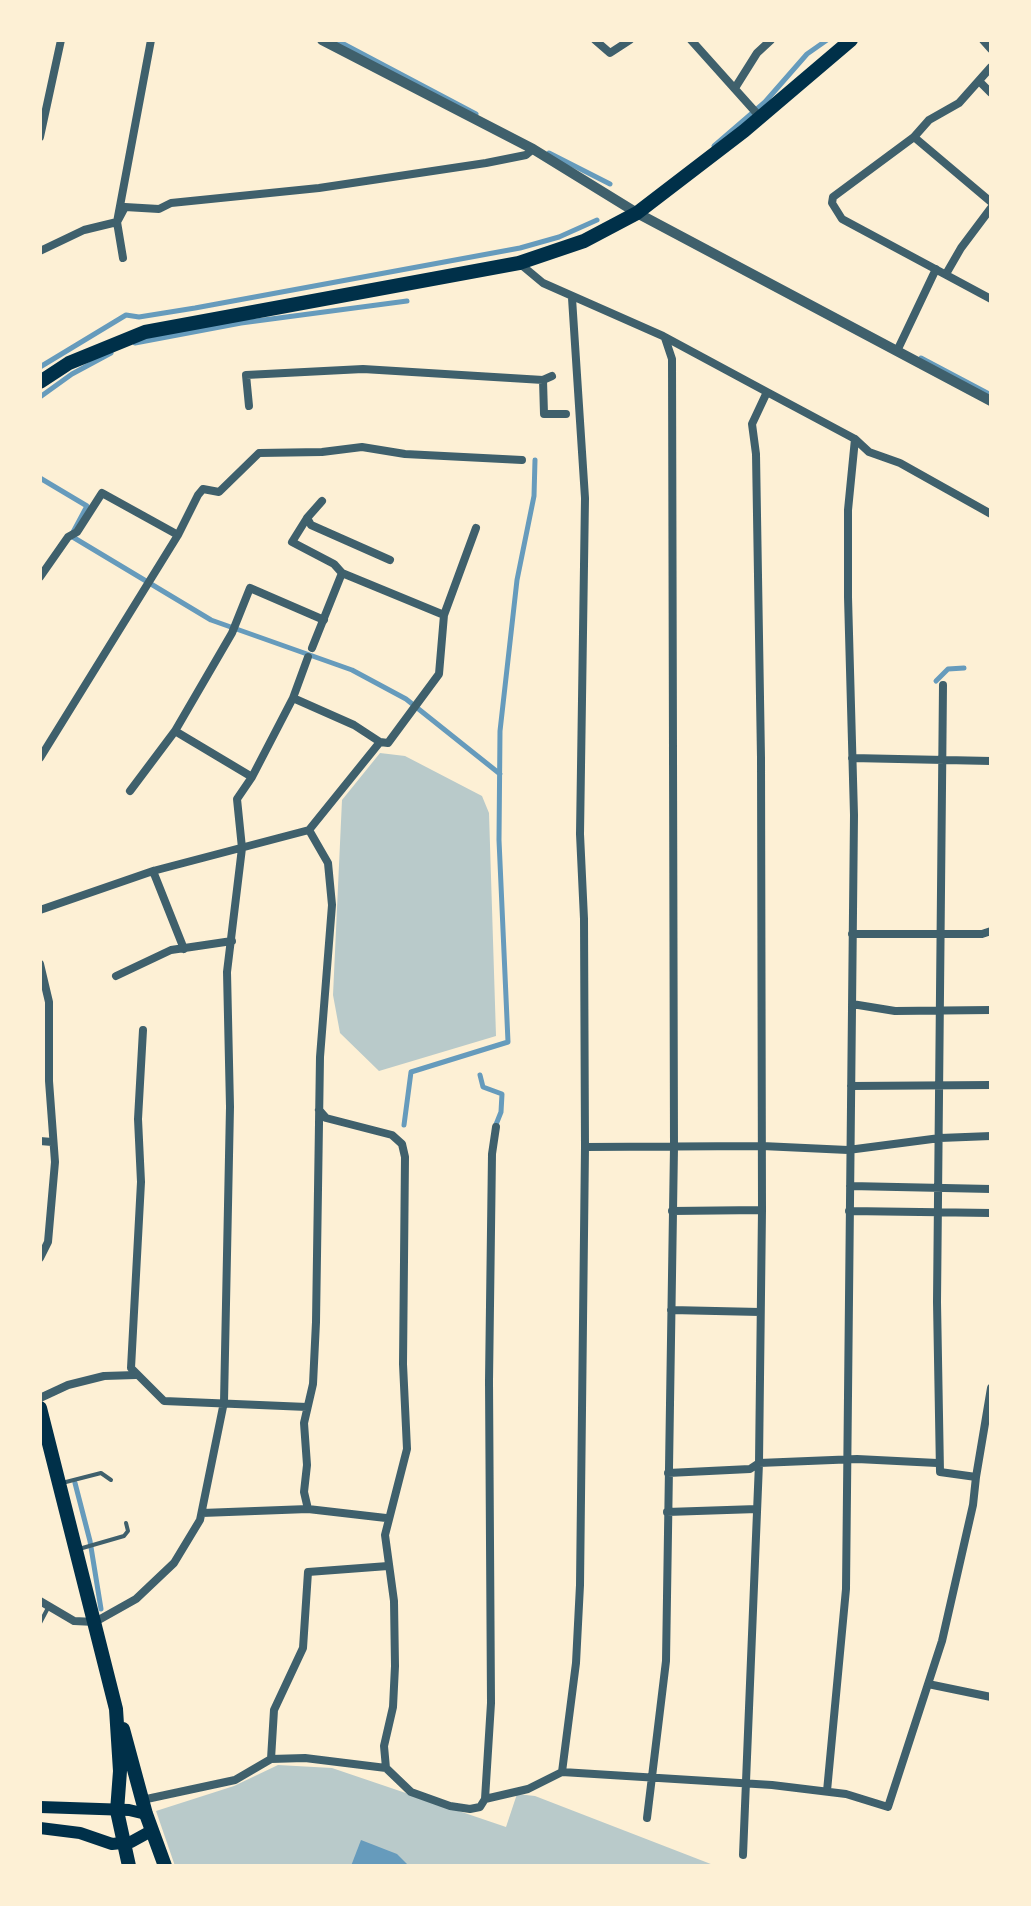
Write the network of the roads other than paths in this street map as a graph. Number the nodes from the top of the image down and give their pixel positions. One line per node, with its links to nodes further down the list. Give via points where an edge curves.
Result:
1 (61, 40): 16 (street)
2 (151, 40): 21 (street)
3 (322, 40): 18 (street)
4 (595, 40): 5 (street, via 610,53)
5 (630, 40)
6 (771, 40): 13 (street)
7 (851, 40): 15 (main road)
8 (983, 40): 10 (street)
9 (696, 42): 13 (street)
10 (991, 49)
11 (991, 67): 12 (street)
12 (979, 81): 14 (street); 17 (street, via 948,113 929,120)
13 (735, 88): 15 (street)
14 (991, 93)
15 (760, 117): 20 (main road)
16 (40, 137)
17 (914, 137): 19 (street); 25 (street, via 832,203 842,219)
18 (533, 149): 20 (street); 21 (street, via 486,163 319,188 171,203 159,209 125,207)
19 (991, 205): 26 (street)
20 (637, 213): 24 (main road, via 584,241); 30 (street)
21 (117, 222): 22 (street, via 84,230); 23 (street)
22 (40, 251)
23 (123, 258)
24 (519, 263): 27 (street); 31 (main road, via 145,332 69,363)
25 (936, 269): 26 (street); 30 (street)
26 (946, 274): 28 (street)
27 (572, 298): 29 (street); 83 (street, via 585,498 580,834)
28 (991, 299)
29 (663, 336): 32 (street); 84 (street, via 672,359)
30 (897, 351): 33 (street)
31 (40, 382)
32 (767, 392): 36 (street); 82 (street, via 752,424 761,758)
33 (991, 401)
34 (249, 406): 35 (street, via 246,375 363,369 547,378 544,414)
35 (566, 414)
36 (855, 439): 39 (street, via 869,452 900,463); 53 (street, via 848,553)
37 (522, 460): 42 (street, via 362,447 259,453 219,492 203,489)
38 (322, 501): 40 (street)
39 (991, 514)
40 (307, 518): 43 (street, via 311,525); 44 (street, via 292,542)
41 (476, 528): 46 (street)
42 (178, 535): 45 (street, via 102,493); 52 (street)
43 (390, 560)
44 (342, 573): 46 (street); 47 (street)
45 (40, 577)
46 (444, 615): 51 (street, via 439,674 388,743)
47 (324, 620): 49 (street); 50 (street, via 250,588 233,631)
48 (943, 685): 54 (street)
49 (293, 698): 51 (street); 56 (street)
50 (175, 731): 56 (street); 57 (street)
51 (380, 742): 58 (street)
52 (40, 758)
53 (852, 758): 54 (street); 64 (street)
54 (943, 758): 55 (street); 63 (street)
55 (991, 761)
56 (252, 777): 59 (street, via 237,799)
57 (130, 791)
58 (309, 830): 59 (street); 76 (street, via 328,863 332,905)
59 (242, 848): 60 (street); 65 (street)
60 (153, 871): 61 (street); 66 (street)
61 (40, 910)
62 (991, 931): 63 (street)
63 (943, 932): 64 (street); 71 (street)
64 (852, 934): 69 (street)
65 (232, 941): 66 (street); 100 (street, via 227,972)
66 (184, 949): 68 (street)
67 (40, 964): 81 (street, via 49,1002)
68 (116, 976)
69 (852, 1004): 71 (street); 75 (street)
70 (991, 1010): 71 (street)
71 (940, 1011): 73 (street)
72 (143, 1030): 97 (street, via 131,1368)
73 (940, 1084): 74 (street); 75 (street); 79 (street)
74 (991, 1085)
75 (851, 1086): 85 (street)
76 (319, 1110): 101 (street, via 316,1322); 115 (street, via 326,1118 392,1135 402,1144 405,1157 407,1449)
77 (496, 1127): 132 (street, via 489,1381 491,1703)
78 (991, 1136): 79 (street)
79 (940, 1138): 85 (street); 87 (street)
80 (40, 1141): 81 (street)
81 (52, 1142): 94 (street, via 48,1242)
82 (762, 1146): 84 (street); 85 (street); 89 (street)
83 (585, 1147): 84 (street); 128 (street, via 580,1585)
84 (674, 1147): 90 (street)
85 (848, 1150): 86 (street)
86 (850, 1186): 87 (street); 91 (street)
87 (938, 1188): 88 (street); 92 (street)
88 (991, 1189)
89 (762, 1210): 90 (street); 96 (street)
90 (672, 1211): 95 (street)
91 (849, 1211): 92 (street); 104 (street)
92 (940, 1212): 93 (street); 106 (street)
93 (991, 1213)
94 (40, 1258)
95 (671, 1310): 96 (street); 107 (street)
96 (760, 1312): 105 (street)
97 (136, 1375): 99 (street, via 104,1376); 100 (street, via 164,1401)
98 (991, 1388): 108 (street)
99 (40, 1398)
100 (224, 1402): 101 (street); 114 (street)
101 (307, 1407): 111 (street)
102 (40, 1408): 103 (main road)
103 (44, 1437): 110 (main road)
104 (846, 1461): 105 (street); 106 (street); 131 (street, via 846,1589)
105 (759, 1463): 107 (street, via 750,1469); 112 (street)
106 (937, 1463): 108 (street, via 940,1472)
107 (668, 1473): 113 (street)
108 (976, 1477): 123 (street)
109 (111, 1480): 110 (lane, via 101,1473)
110 (59, 1484): 117 (main road)
111 (308, 1509): 114 (street); 115 (street)
112 (757, 1509): 113 (street); 130 (street)
113 (667, 1512): 129 (street, via 666,1661)
114 (202, 1513): 122 (street, via 174,1563 136,1599)
115 (386, 1518): 118 (street)
116 (126, 1523): 117 (lane, via 124,1536)
117 (81, 1549): 122 (main road)
118 (388, 1566): 126 (street, via 308,1572 303,1648 274,1710); 127 (street, via 395,1666)
119 (40, 1601): 120 (street)
120 (49, 1606): 121 (lane); 122 (street, via 74,1621)
121 (40, 1622)
122 (95, 1622): 125 (main road)
123 (928, 1684): 124 (street); 131 (street, via 888,1807)
124 (991, 1697)
125 (116, 1709): 134 (main road); 135 (main road)
126 (271, 1759): 127 (street); 134 (street, via 235,1780)
127 (386, 1768): 132 (street, via 411,1792 450,1806 470,1809)
128 (562, 1772): 129 (street); 132 (street, via 528,1789)
129 (649, 1780): 130 (street); 136 (street)
130 (747, 1784): 131 (street); 140 (street)
131 (827, 1791)
132 (485, 1799)
133 (40, 1807): 135 (main road)
134 (144, 1807): 135 (main road); 138 (main road)
135 (117, 1811): 139 (main road)
136 (647, 1818)
137 (40, 1828): 139 (main road)
138 (151, 1831): 139 (main road); 142 (main road)
139 (123, 1844): 141 (main road)
140 (743, 1855)
141 (129, 1866)
142 (165, 1866)

